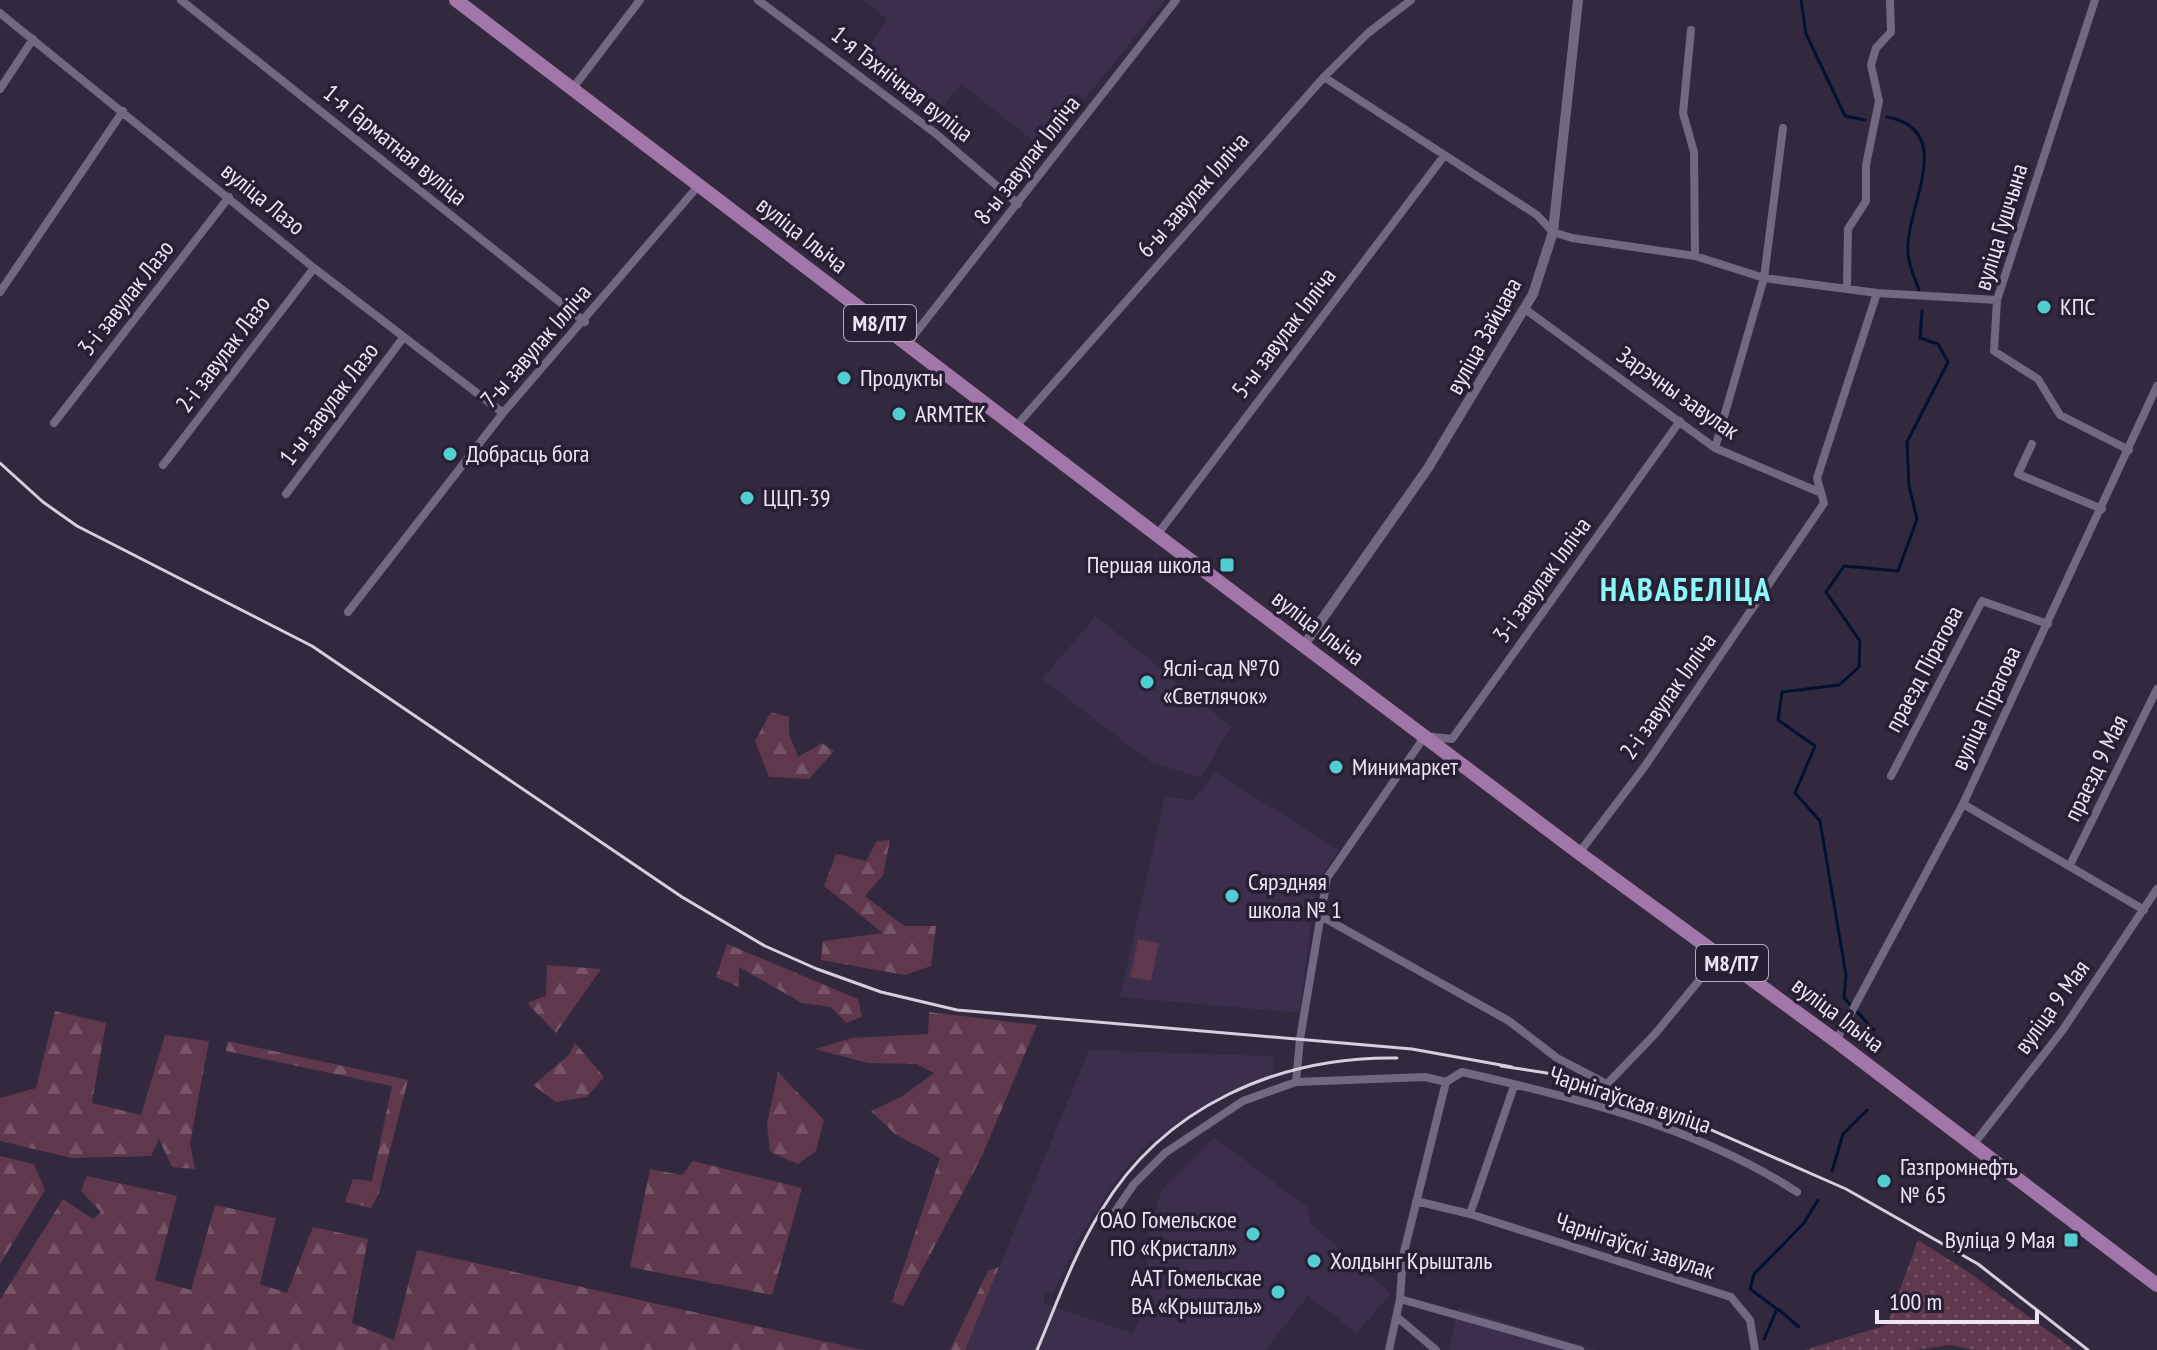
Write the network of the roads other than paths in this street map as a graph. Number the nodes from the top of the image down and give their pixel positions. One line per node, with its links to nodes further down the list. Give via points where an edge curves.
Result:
1 (181, 0): 31 (street, 1-я Гарматная вуліца)
2 (456, 0): 14 (main road, вуліца Ільіча / М8/П7)
3 (640, 0): 14 (street)
4 (758, 0): 21 (street, 1-я Тэхнічная вуліца, via 935,133)
5 (1176, 0): 21 (street, 8-ы завулак Ілліча)
6 (1411, 0): 13 (street, 6-ы завулак Ілліча)
7 (1578, 0): 22 (street, вуліца Зайцава)
8 (1890, 0): 26 (street, via 1891,32 1876,48 1871,65 1879,101 1866,165 1866,201 1848,229)
9 (2095, 0): 29 (street, вуліца Гушчына)
10 (0, 13): 12 (street, вуліца Лазо)
11 (1691, 30): 23 (street, via 1683,113 1694,152)
12 (33, 39): 15 (street); 16 (street, вуліца Лазо)
13 (1324, 77): 18 (street); 38 (street, 6-ы завулак Ілліча)
14 (573, 88): 19 (main road, вуліца Ільіча / М8/П7)
15 (0, 89)
16 (123, 111): 20 (street, вуліца Лазо); 27 (street)
17 (1783, 128): 25 (street)
18 (1444, 156): 22 (street, via 1537,215); 46 (street, 5-ы завулак Ілліча)
19 (699, 184): 31 (street, 7-ы завулак Ілліча); 33 (main road, вуліца Ільіча / М8/П7)
20 (229, 197): 24 (street, вуліца Лазо); 37 (street, 3-і завулак Лазо)
21 (1018, 204): 33 (street, 8-ы завулак Ілліча)
22 (1553, 232): 23 (street); 30 (street, вуліца Зайцава)
23 (1695, 256): 25 (street)
24 (314, 268): 32 (street, вуліца Лазо); 42 (street, 2-і завулак Лазо)
25 (1764, 278): 26 (street); 40 (street)
26 (1847, 286): 28 (street)
27 (0, 292)
28 (1877, 293): 29 (street); 43 (street, 2-і завулак Ілліча, via 1817,478)
29 (1997, 300): 41 (street, вуліца Гушчына, via 1994,351 2038,379 2060,415)
30 (1525, 309): 36 (street, Зарэчны завулак); 49 (street, вуліца Зайцава, via 1428,468)
31 (585, 322): 35 (street, 7-ы завулак Ілліча)
32 (403, 338): 35 (street, вуліца Лазо); 44 (street, 1-ы завулак Лазо)
33 (907, 344): 38 (main road, вуліца Ільіча / М8/П7)
34 (2157, 386): 41 (street, вуліца Пірагова)
35 (503, 413): 47 (street, 7-ы завулак Ілліча)
36 (1680, 421): 40 (street, Зарэчны завулак); 51 (street, 3-і завулак Ілліча, via 1452,739)
37 (54, 423)
38 (1016, 426): 46 (main road, вуліца Ільіча / М8/П7)
39 (2032, 444): 45 (street, via 2018,474)
40 (1715, 448): 43 (street, Зарэчны завулак)
41 (2129, 450): 45 (street, вуліца Пірагова)
42 (163, 465)
43 (1819, 492): 54 (street, 2-і завулак Ілліча, via 1824,503 1645,766)
44 (286, 494)
45 (2102, 509): 48 (street, вуліца Пірагова)
46 (1157, 535): 49 (main road, вуліца Ільіча / М8/П7)
47 (348, 612)
48 (2048, 624): 52 (street, праезд Пірагова, via 1982,601); 53 (street, вуліца Пірагова)
49 (1304, 645): 51 (main road, вуліца Ільіча / М8/П7)
50 (2157, 689): 55 (street, праезд 9 Мая)
51 (1425, 736): 54 (main road, вуліца Ільіча / М8/П7); 58 (street, via 1327,878)
52 (1891, 776)
53 (1963, 804): 55 (street); 60 (street, вуліца Пірагова)
54 (1579, 853): 59 (main road, вуліца Ільіча / М8/П7)
55 (2070, 865): 57 (street)
56 (2157, 889): 57 (street, вуліца 9 Мая)
57 (2144, 910): 64 (street, вуліца 9 Мая, via 2062,1031)
58 (1319, 915): 59 (street, via 1509,1021 1557,1058 1607,1084); 61 (street)
59 (1720, 954): 60 (main road, вуліца Ільіча / М8/П7)
60 (1836, 1041): 64 (main road, вуліца Ільіча / М8/П7)
61 (1296, 1082): 62 (street, Чарнігаўская вуліца, via 1425,1077); 68 (street, Чарнігаўская вуліца, via 1243,1101 1176,1145 1134,1184)
62 (1446, 1082): 63 (street, Чарнігаўская вуліца, via 1462,1072); 66 (street)
63 (1514, 1086): 65 (street, Чарнігаўская вуліца, via 1593,1103 1715,1148); 67 (street)
64 (1973, 1145): 69 (main road, вуліца Ільіча / М8/П7)
65 (1797, 1192)
66 (1416, 1201): 67 (street, Чарнігаўскі завулак); 70 (street)
67 (1470, 1214): 75 (street, Чарнігаўскі завулак, via 1731,1297 1750,1320)
68 (1110, 1219)
69 (2157, 1285)
70 (1400, 1299): 71 (street); 74 (street)
71 (1397, 1317): 72 (street); 73 (street)
72 (1389, 1350)
73 (1436, 1350)
74 (1580, 1350)
75 (1755, 1350)

